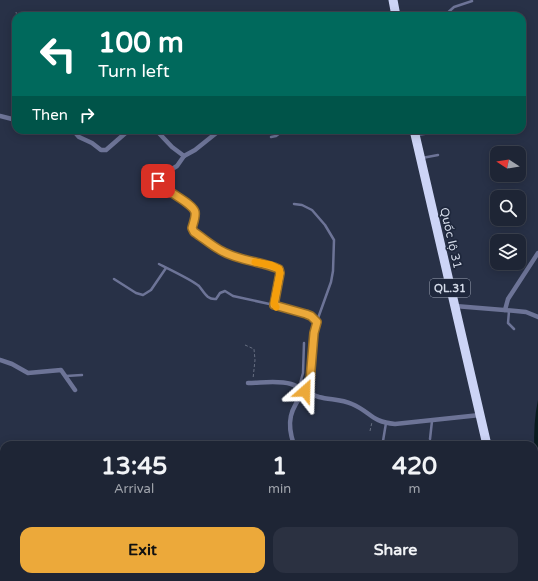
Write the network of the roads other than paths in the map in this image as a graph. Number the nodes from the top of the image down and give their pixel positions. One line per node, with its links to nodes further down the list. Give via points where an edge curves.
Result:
1 (393, 0): 3 (highway)
2 (472, 1): 4 (lane, via 454,7)
3 (395, 12)
4 (448, 12)
5 (0, 116): 6 (street)
6 (12, 119)
7 (76, 134): 8 (street, via 101,150 106,150)
8 (124, 134)
9 (160, 134): 15 (street)
10 (215, 134): 15 (street)
11 (278, 134): 13 (lane)
12 (414, 134): 16 (highway, Quốc lộ 31 / QL.31)
13 (271, 138)
14 (438, 155): 16 (lane)
15 (184, 156): 22 (street, via 177,166 159,177 159,183 193,209 194,232 233,256 279,269)
16 (420, 159): 23 (highway, Quốc lộ 31 / QL.31)
17 (294, 204): 26 (lane, via 312,210 334,240 332,277)
18 (538, 253): 24 (street, via 508,300)
19 (159, 264): 20 (lane)
20 (166, 268): 21 (lane, via 151,290 143,295); 22 (lane, via 197,285 212,299 225,291 233,296)
21 (114, 280)
22 (274, 305): 26 (street, via 306,314)
23 (454, 306): 24 (street); 36 (highway, Quốc lộ 31 / QL.31)
24 (507, 310): 25 (street, via 526,312); 27 (lane, via 508,323)
25 (538, 317)
26 (317, 322): 35 (street)
27 (514, 329)
28 (304, 343): 33 (lane, via 303,374)
29 (0, 360): 31 (street, via 28,373 59,370)
30 (82, 375): 31 (lane)
31 (65, 376): 34 (street)
32 (250, 383): 33 (street, via 275,382)
33 (298, 387): 35 (street)
34 (75, 390)
35 (307, 392): 38 (street, via 345,401 376,420); 40 (street, via 298,399 293,408 290,422)
36 (480, 415): 37 (street); 42 (highway, Quốc lộ 31 / QL.31)
37 (432, 421): 38 (street); 39 (lane)
38 (386, 423): 41 (lane)
39 (430, 439)
40 (293, 441)
41 (383, 441)
42 (486, 441)
43 (74, 581): 44 (street)
44 (89, 581)

